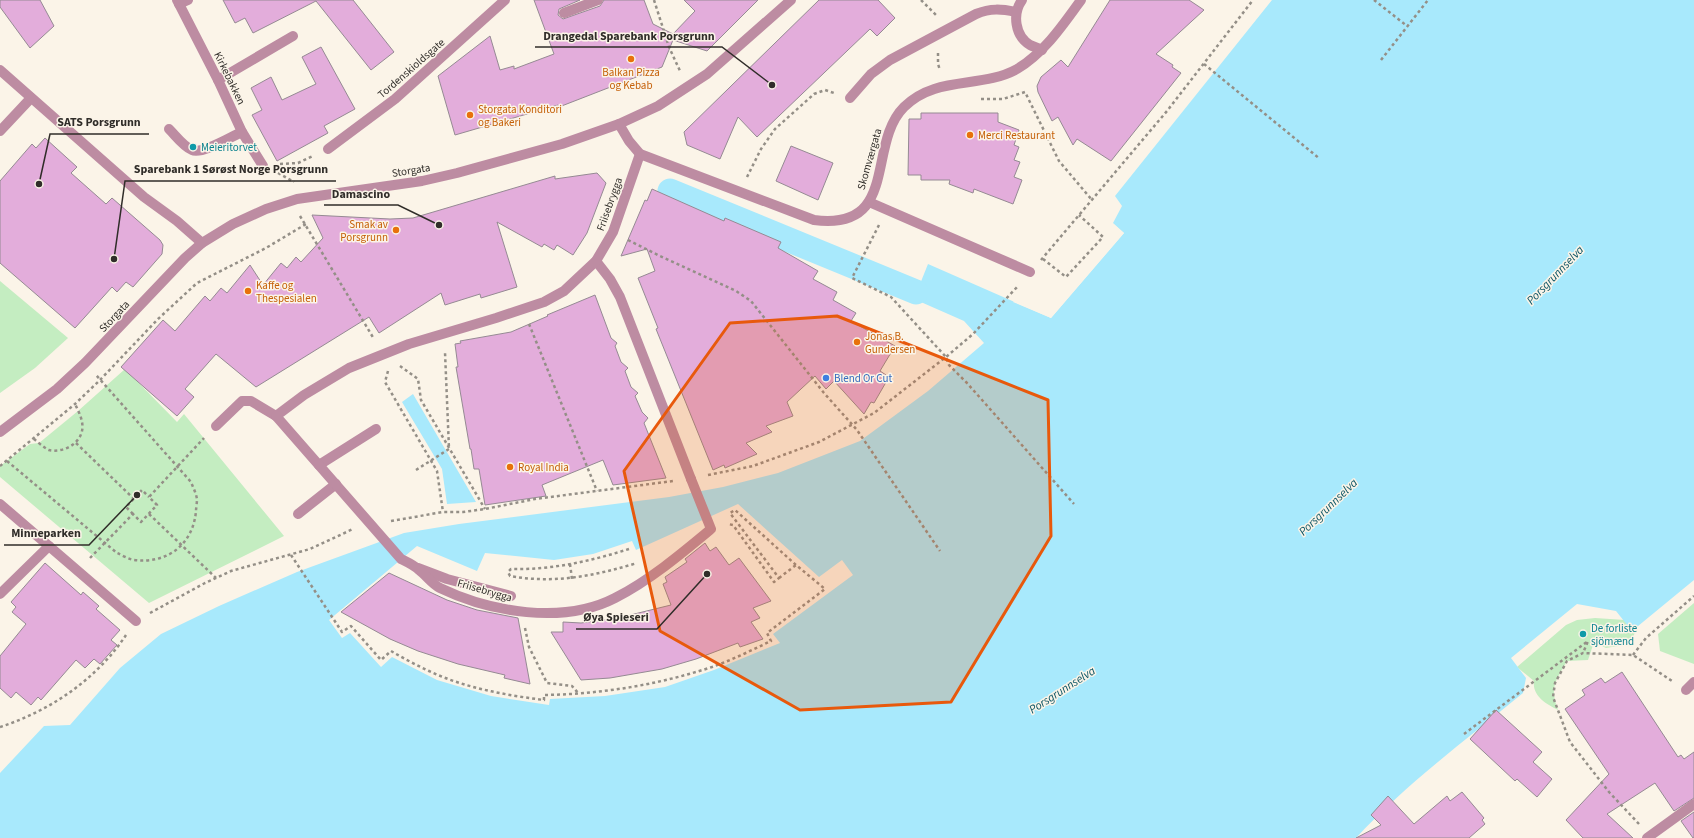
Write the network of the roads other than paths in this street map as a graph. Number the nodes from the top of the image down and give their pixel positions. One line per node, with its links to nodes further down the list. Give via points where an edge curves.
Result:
1 (505, 0): 19 (street, Tordenskioldsgate, via 395,99)
2 (598, 0): 8 (street)
3 (790, 0): 15 (street, Storgata, via 707,74 658,106)
4 (1022, 0): 7 (street)
5 (182, 1): 12 (street, Kirkebakken)
6 (1076, 2): 10 (street, Skomværgata)
7 (1016, 12): 10 (street, via 1020,36 1030,45); 14 (street, via 1000,8 976,14 890,60 871,74)
8 (564, 13)
9 (293, 36): 12 (street)
10 (1042, 50): 22 (street, Skomværgata, via 1016,69 999,76 946,85 923,92 908,103 896,115 889,132 877,184)
11 (0, 70): 13 (street)
12 (218, 80): 18 (street, Kirkebakken)
13 (31, 98): 17 (street); 23 (street, via 144,197)
14 (850, 98)
15 (619, 124): 20 (street, Skomværgata, via 628,141); 23 (street, Storgata, via 562,144 450,175 297,199 232,224)
16 (169, 129): 18 (street, via 194,152)
17 (0, 132)
18 (242, 132): 21 (street, Kirkebakken)
19 (328, 149)
20 (640, 154): 22 (street, Skomværgata, via 814,220 827,222 844,219 855,214); 24 (street, Friisebrygga, via 613,232)
21 (263, 166)
22 (869, 202): 25 (street)
23 (202, 243): 29 (street, Storgata, via 85,363)
24 (596, 261): 26 (street, Friisebrygga, via 564,291 544,302 409,344 386,358 349,368 304,395); 35 (street, Friisebrygga, via 620,297 711,529 652,575 614,599 567,612 521,612 460,597 437,587)
25 (1030, 272)
26 (276, 416): 27 (street, via 251,402 242,401); 30 (street, Friisebrygga)
27 (216, 426)
28 (376, 429): 30 (street)
29 (0, 432)
30 (319, 465): 31 (street, Friisebrygga)
31 (336, 484): 33 (street); 35 (street, Friisebrygga, via 401,559)
32 (0, 504): 34 (street)
33 (298, 514)
34 (49, 546): 36 (street); 38 (street)
35 (418, 568): 37 (street, via 447,579)
36 (0, 594)
37 (512, 596)
38 (136, 621)
39 (1694, 682): 40 (street)
40 (1686, 690)
41 (1694, 804): 42 (street)
42 (1649, 837)

